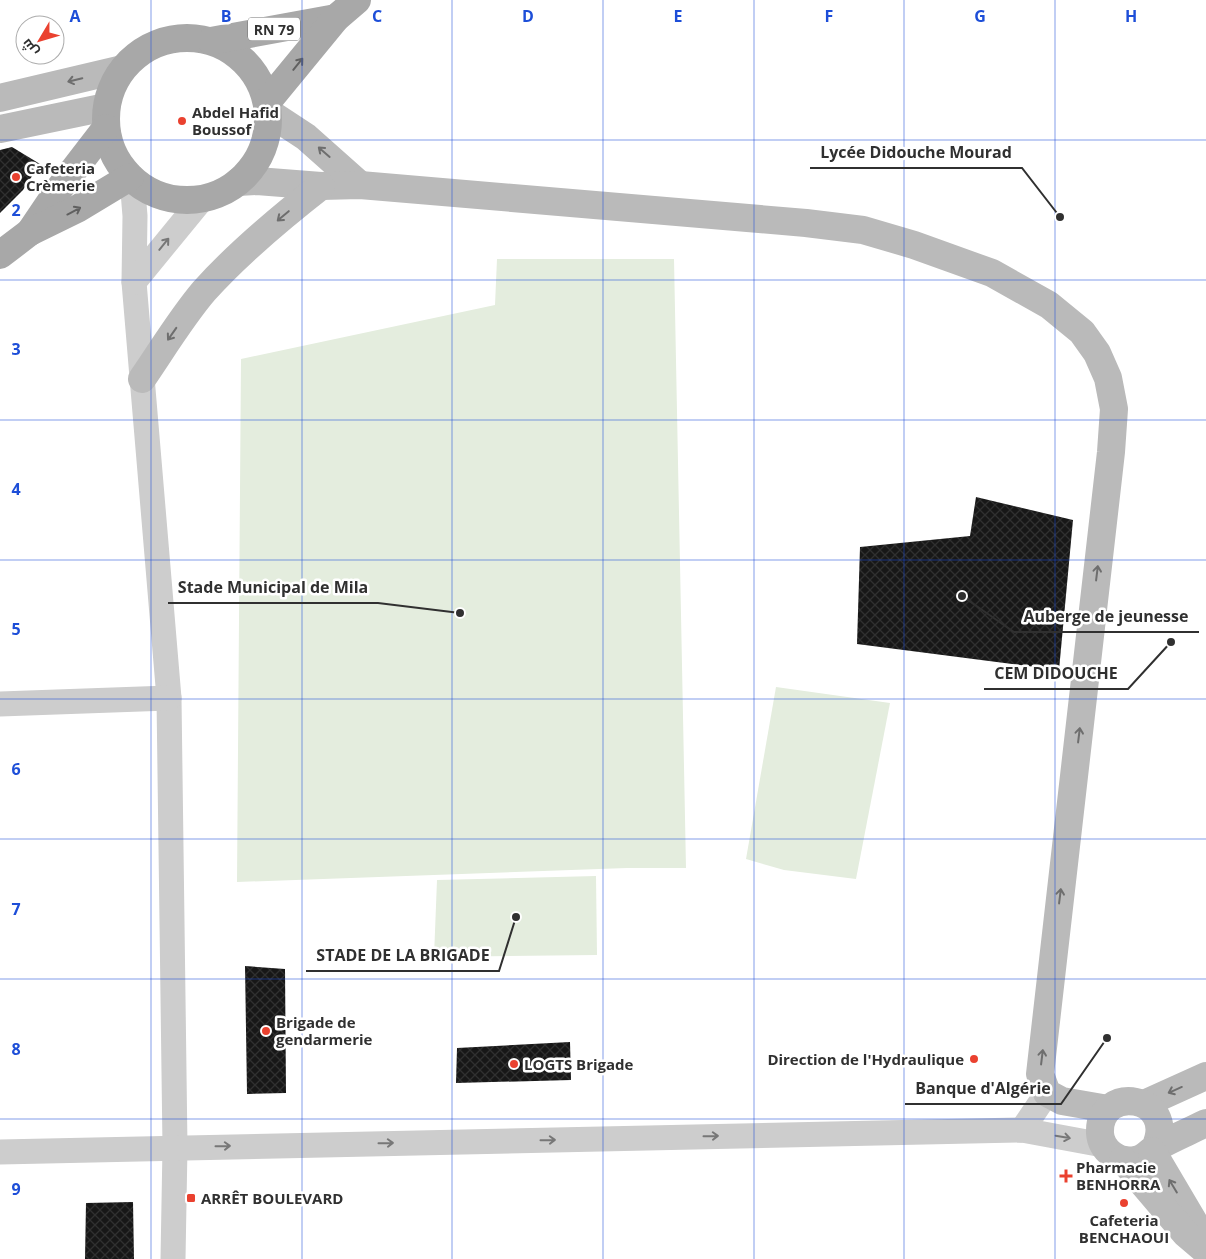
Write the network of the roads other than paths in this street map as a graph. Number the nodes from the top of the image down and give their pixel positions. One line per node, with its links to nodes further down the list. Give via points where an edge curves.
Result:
1 (357, 0): 2 (main road)
2 (336, 18): 3 (main road, RN 79); 6 (main road, one-way to 2)
3 (211, 41): 4 (main road, via 186,37 162,41 140,52); 6 (main road, via 237,54 256,75)
4 (122, 69): 5 (main road, one-way to 5); 7 (main road, via 112,87)
5 (0, 98)
6 (268, 107): 10 (main road, via 262,151); 11 (main road, one-way to 6)
7 (106, 118): 8 (main road); 9 (main road, via 114,155); 14 (main road)
8 (0, 129)
9 (131, 178): 13 (main road, via 148,190 165,196 183,200); 14 (main road, one-way to 9); 16 (street)
10 (238, 182): 12 (main road); 13 (main road, via 221,193)
11 (360, 185): 12 (main road); 21 (main road, one-way to 11, via 1040,1074 1114,409 1108,378 1097,353 1082,332 1049,305 992,273 863,230)
12 (321, 186): 17 (main road, one-way to 17, via 244,250 204,292)
13 (202, 199): 16 (street, one-way to 13)
14 (30, 232): 15 (main road)
15 (0, 255)
16 (134, 282): 17 (street)
17 (142, 379): 18 (street)
18 (169, 698): 19 (street); 26 (street)
19 (0, 704)
20 (1206, 1076): 22 (main road, one-way to 22)
21 (1047, 1094): 23 (main road); 25 (street)
22 (1144, 1104): 23 (main road, via 1125,1101); 27 (main road, via 1158,1119 1159,1139)
23 (1108, 1110): 29 (main road, via 1100,1126 1100,1136)
24 (1206, 1123): 27 (main road)
25 (1022, 1130): 26 (street, one-way to 25); 29 (street, one-way to 29)
26 (175, 1147): 28 (street); 32 (street)
27 (1154, 1149): 29 (main road, via 1134,1161); 30 (main road, one-way to 27)
28 (0, 1152)
29 (1113, 1152): 31 (main road, via 1185,1233)
30 (1206, 1243)
31 (1206, 1251)
32 (173, 1259)

